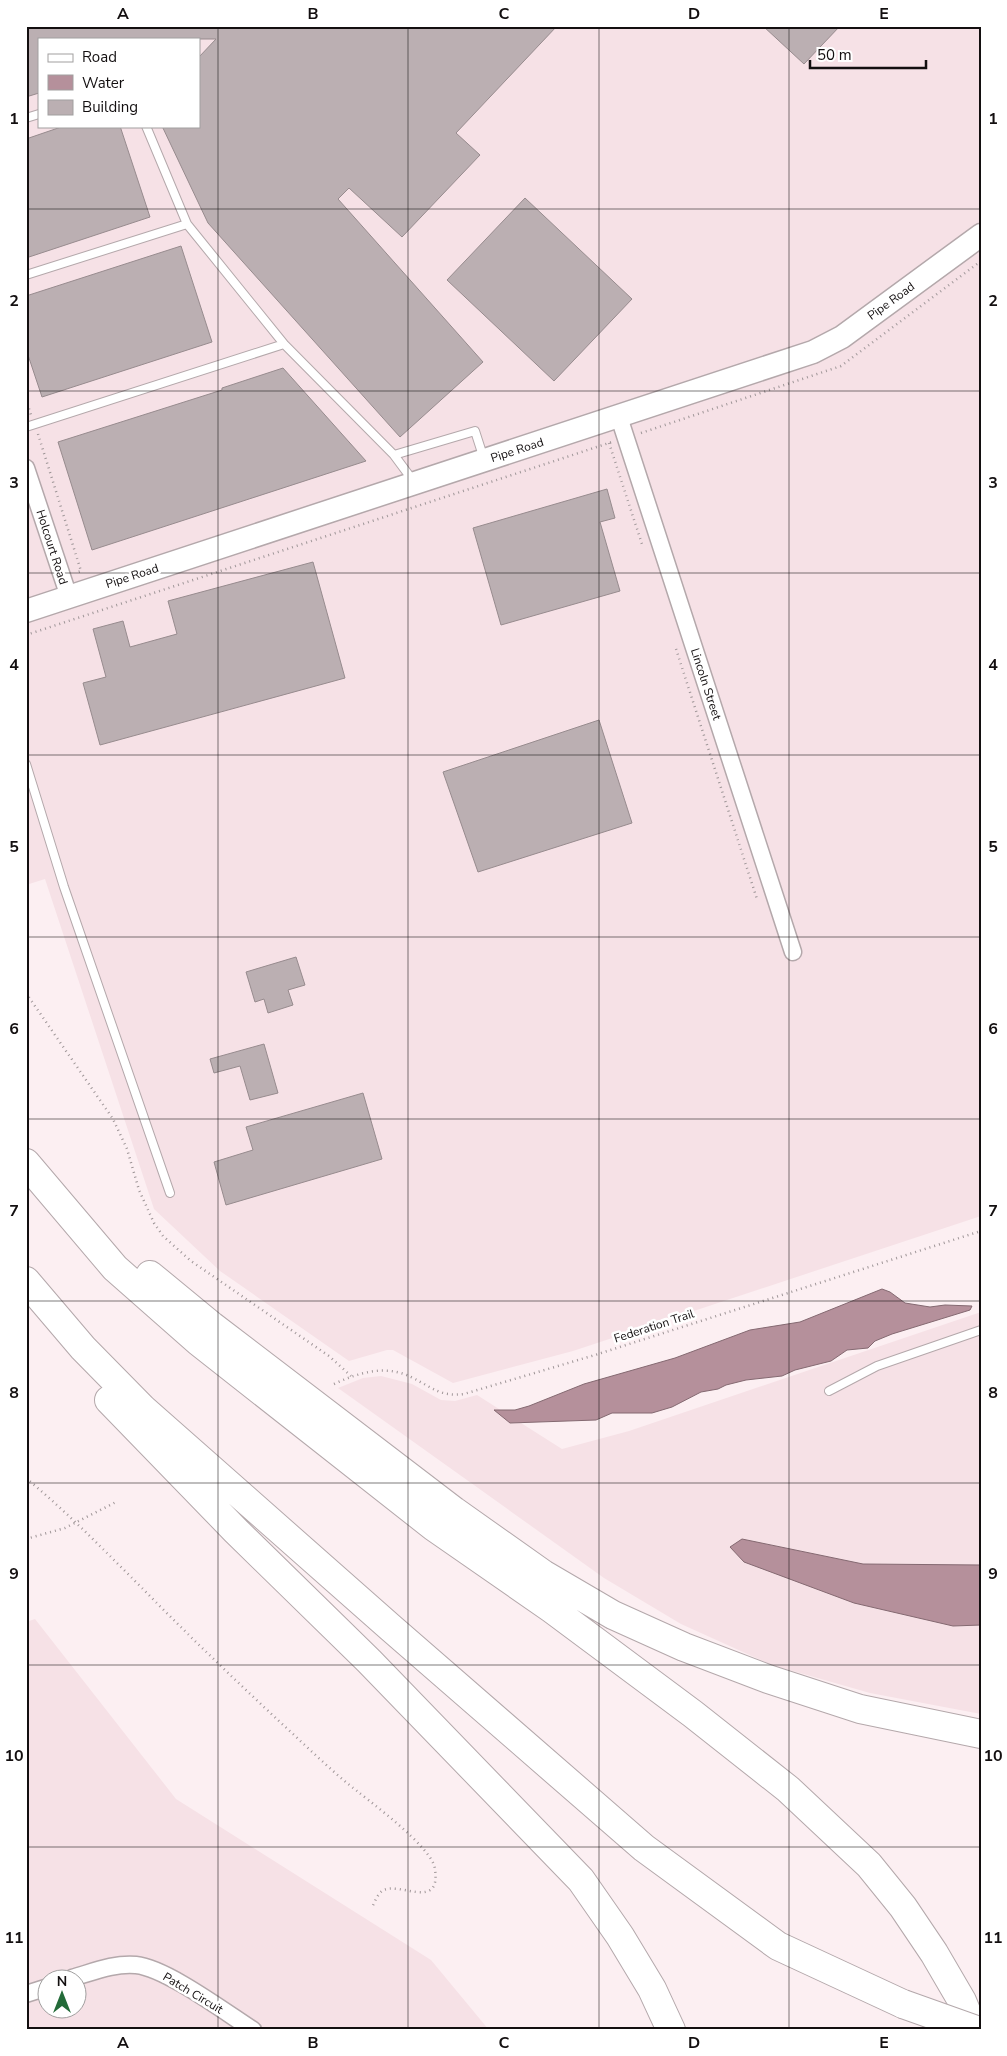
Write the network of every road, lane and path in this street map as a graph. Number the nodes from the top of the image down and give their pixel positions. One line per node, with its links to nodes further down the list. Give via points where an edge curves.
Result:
1 (38, 114): 2 (lane)
2 (26, 118)
3 (147, 128): 4 (lane)
4 (187, 224): 6 (lane); 7 (lane)
5 (981, 235): 9 (street, Pipe Road, via 842,337 813,352)
6 (26, 275)
7 (284, 344): 10 (lane); 13 (lane)
8 (26, 399): 10 (path)
9 (619, 417): 14 (street, Pipe Road); 23 (street, Lincoln Street)
10 (35, 424): 11 (lane); 18 (path, via 81,571)
11 (26, 427)
12 (609, 443): 17 (path)
13 (394, 455): 14 (lane, via 475,431); 16 (lane)
14 (485, 460): 16 (street, Pipe Road)
15 (26, 468): 18 (street, Holcourt Road)
16 (416, 484): 18 (street, Pipe Road)
17 (645, 552)
18 (66, 587): 19 (street, Pipe Road)
19 (26, 611)
20 (674, 644): 22 (path)
21 (26, 764): 26 (lane, via 64,887)
22 (757, 899)
23 (792, 952)
24 (26, 1154): 37 (highway, via 130,1258 212,1326 454,1511 543,1574 613,1615 768,1679 860,1709)
25 (26, 1163): 44 (highway, via 115,1268 198,1342 434,1527 552,1608 788,1789 869,1866 903,1907 934,1953)
26 (170, 1193)
27 (981, 1231): 31 (path, Federation Trail, via 464,1394 443,1394 413,1378 387,1370 351,1376)
28 (26, 1281): 44 (highway, bridge, via 83,1348 143,1409 644,1848 778,1946 903,2004)
29 (26, 1303): 43 (highway, via 69,1358 134,1428 362,1654 581,1880 625,1943)
30 (981, 1330): 32 (lane, via 877,1366)
31 (334, 1384)
32 (828, 1391)
33 (26, 1478): 35 (path)
34 (116, 1502): 35 (path)
35 (76, 1521): 36 (path, via 65,1528); 38 (path, via 328,1768 430,1854 435,1868 432,1888 425,1892 387,1889 379,1894)
36 (26, 1540)
37 (981, 1734)
38 (372, 1907)
39 (88, 1973): 42 (street, Patch Circuit, via 109,1966 136,1965 163,1973)
40 (38, 1990): 41 (street)
41 (26, 1994)
42 (253, 2030)
43 (672, 2030)
44 (975, 2030)

